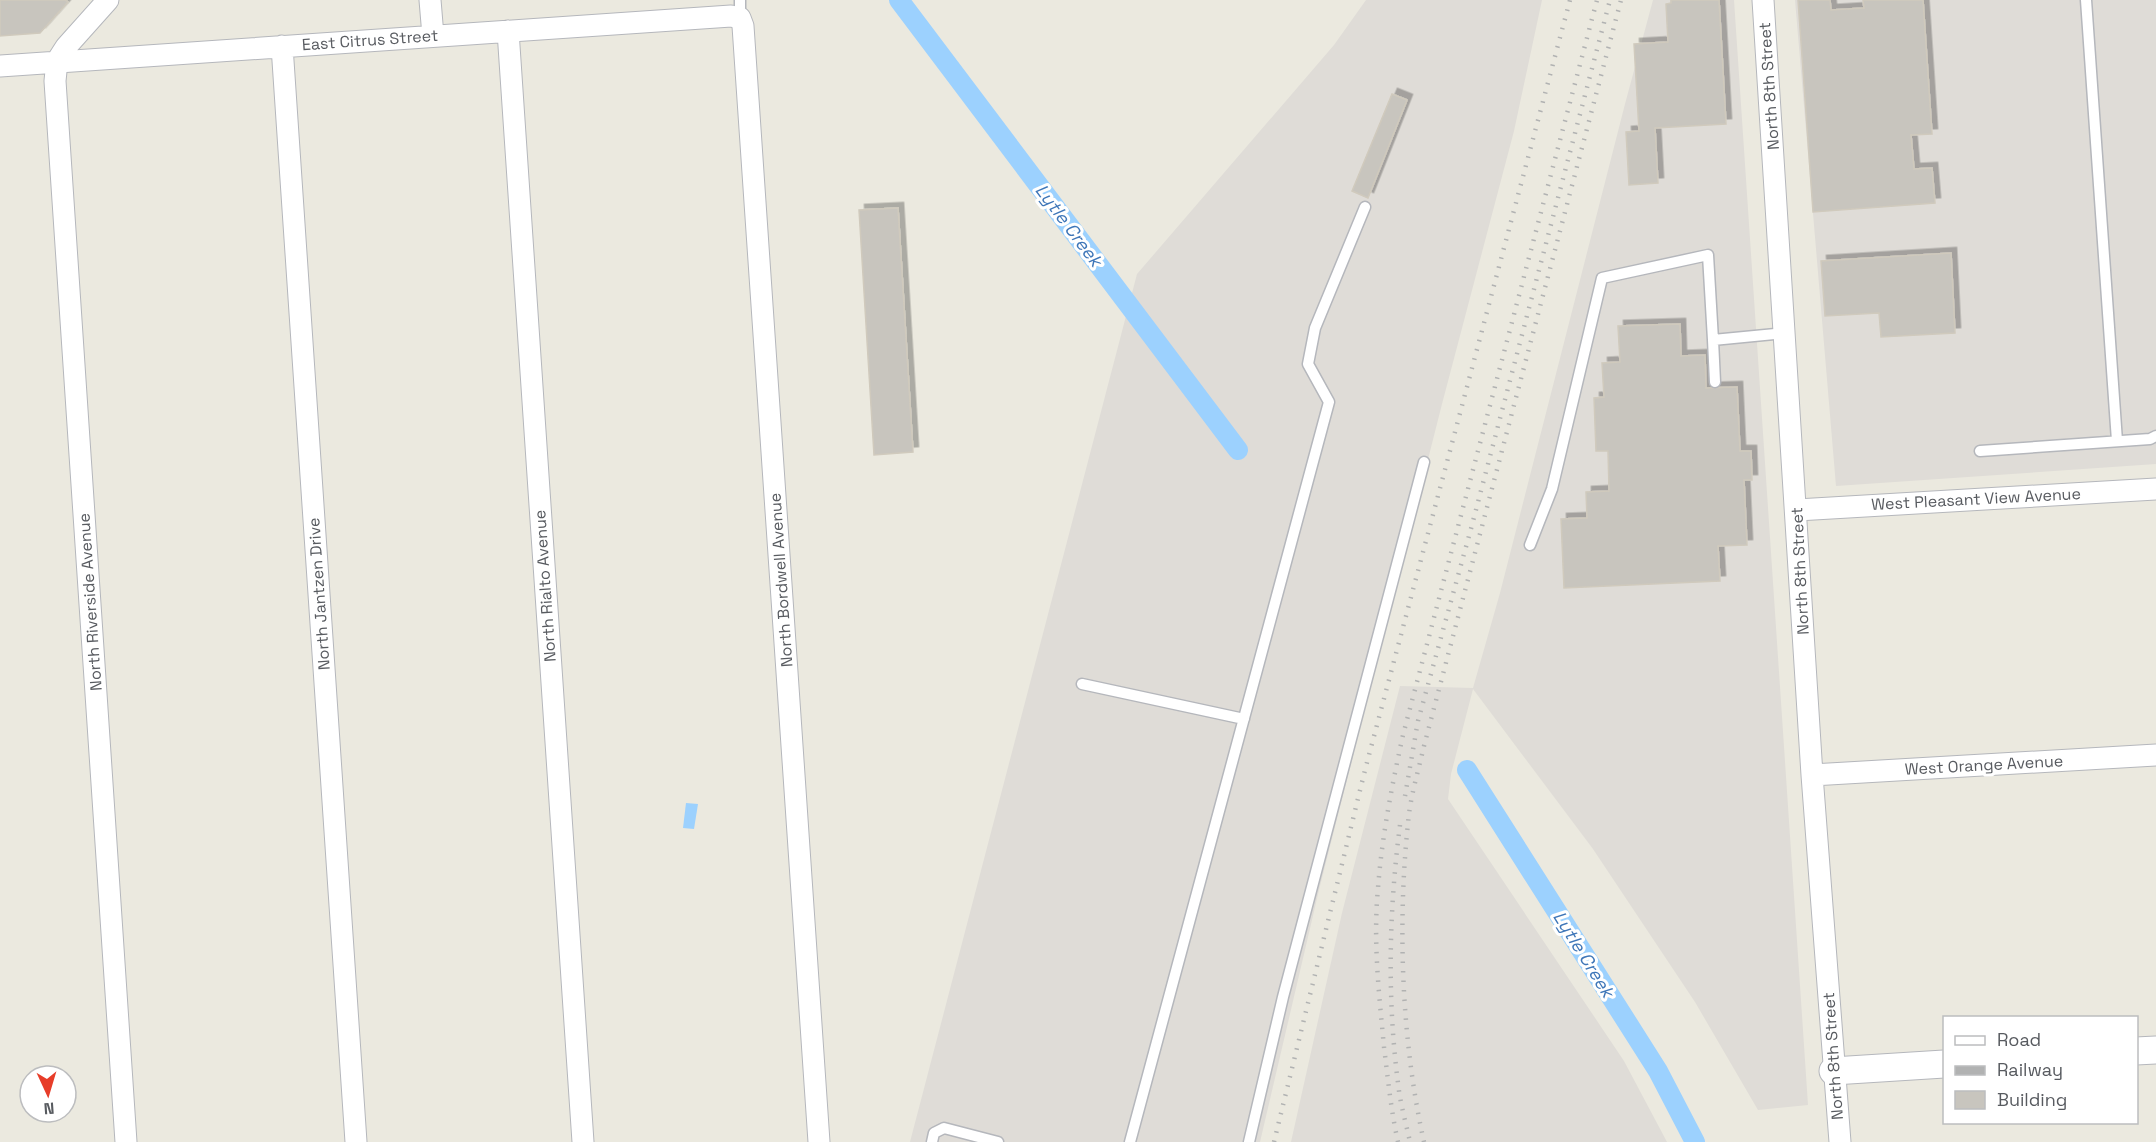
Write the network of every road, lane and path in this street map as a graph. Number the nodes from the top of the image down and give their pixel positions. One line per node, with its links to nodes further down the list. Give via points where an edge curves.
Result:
1 (108, 0): 9 (street)
2 (430, 0): 7 (street)
3 (1763, 0): 12 (street, North 8th Street)
4 (2086, 0): 16 (lane)
5 (740, 9): 6 (street, East Citrus Street, via 731,16); 33 (street, North Bordwell Avenue)
6 (508, 31): 7 (street, East Citrus Street); 32 (street, North Rialto Avenue)
7 (433, 36): 8 (street, East Citrus Street)
8 (282, 46): 9 (street, East Citrus Street); 31 (street, North Jantzen Drive)
9 (57, 62): 10 (street, East Citrus Street); 30 (street, North Riverside Avenue)
10 (0, 66)
11 (1365, 207): 23 (lane, via 1315,328 1308,364 1329,402)
12 (1785, 333): 13 (lane); 20 (street, North 8th Street)
13 (1713, 340): 14 (lane); 21 (lane, via 1708,255 1602,278 1552,489)
14 (1715, 382)
15 (2156, 436): 16 (lane)
16 (2117, 441): 17 (lane)
17 (1980, 451)
18 (1424, 462): 37 (lane, via 1286,986)
19 (2156, 489): 20 (street, West Pleasant View Avenue)
20 (1797, 510): 25 (street, North 8th Street)
21 (1530, 545)
22 (1082, 684): 23 (lane)
23 (1244, 719): 36 (lane)
24 (2156, 755): 25 (street, West Orange Avenue)
25 (1812, 775): 29 (street, North 8th Street)
26 (2156, 1050): 27 (street)
27 (2138, 1051)
28 (1943, 1064): 29 (street)
29 (1833, 1071): 38 (street, North 8th Street)
30 (126, 1142)
31 (357, 1142)
32 (583, 1142)
33 (819, 1142)
34 (932, 1142): 35 (lane, via 934,1133 944,1128)
35 (998, 1142)
36 (1130, 1142)
37 (1249, 1142)
38 (1840, 1142)

